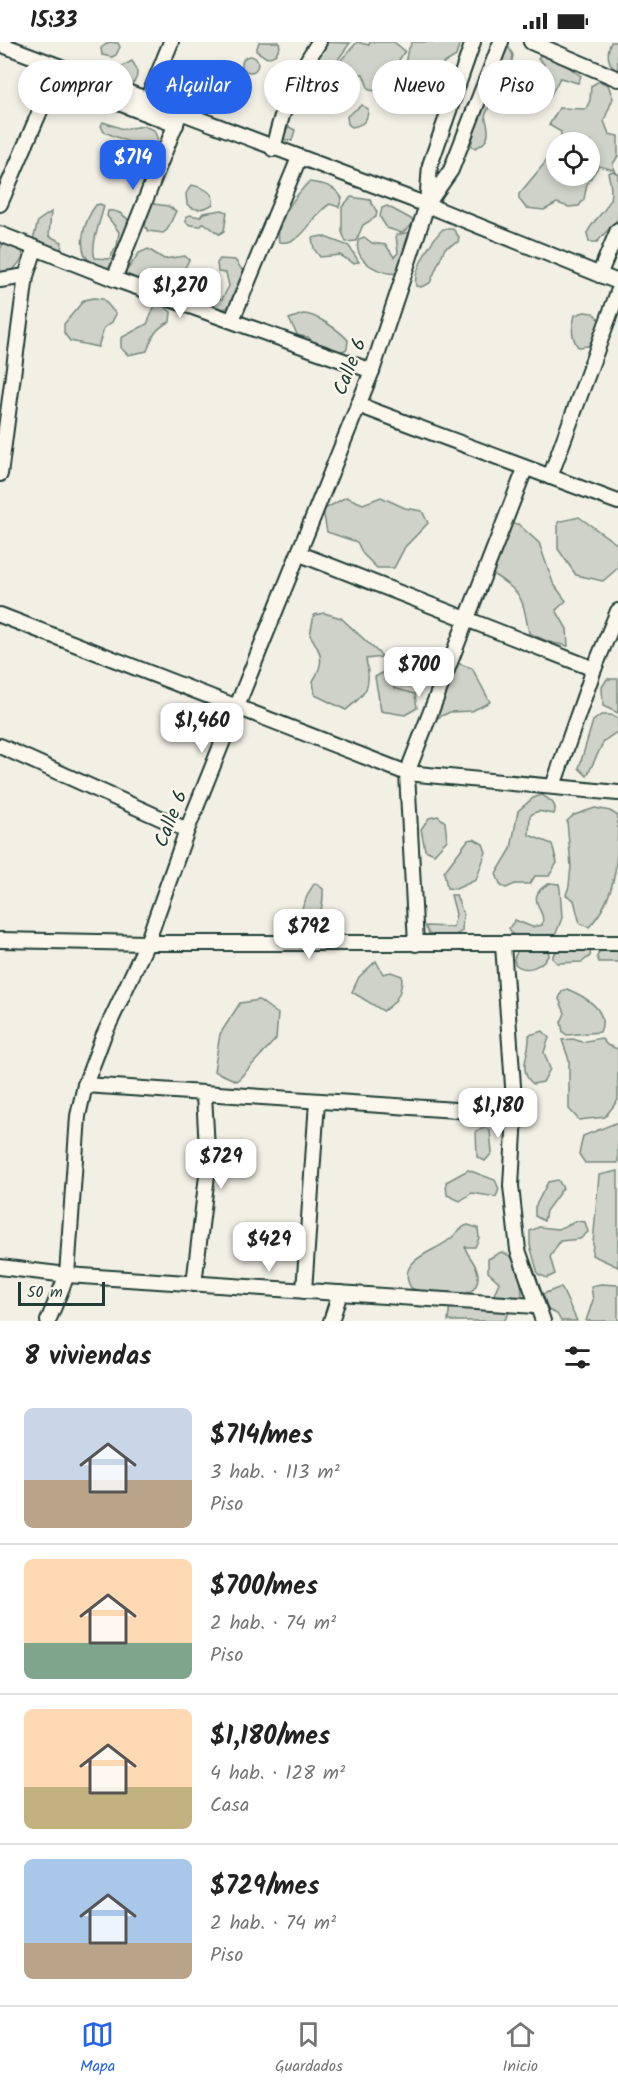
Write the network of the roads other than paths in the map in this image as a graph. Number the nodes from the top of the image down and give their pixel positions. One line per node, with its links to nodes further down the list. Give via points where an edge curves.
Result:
1 (171, 42): 9 (street)
2 (319, 42): 15 (street, via 282,108)
3 (473, 42): 18 (street, Calle 6, via 430,165)
4 (501, 42): 18 (street, Calle 6, via 451,171)
5 (531, 42): 10 (street)
6 (0, 44): 7 (street)
7 (21, 46): 8 (street)
8 (40, 60)
9 (164, 60)
10 (618, 79)
11 (133, 102): 14 (street)
12 (38, 114): 17 (street)
13 (169, 114): 14 (street)
14 (178, 119): 15 (street); 24 (street)
15 (273, 148): 16 (street)
16 (299, 158): 18 (street); 28 (street)
17 (0, 204)
18 (427, 205): 22 (street); 29 (street, Calle 6)
19 (618, 230): 22 (street)
20 (0, 234): 21 (street)
21 (35, 249): 23 (street); 24 (street)
22 (599, 275): 26 (street)
23 (26, 276): 25 (street); 31 (street)
24 (114, 279): 28 (street)
25 (0, 280)
26 (618, 282)
27 (618, 292): 34 (street)
28 (232, 320): 29 (street)
29 (372, 371): 30 (street, Calle 6)
30 (358, 405): 32 (street); 36 (street, Calle 6)
31 (1, 458): 33 (street)
32 (525, 469): 34 (street); 39 (street)
33 (0, 474)
34 (550, 477): 35 (street)
35 (618, 502)
36 (300, 554): 39 (street); 41 (street, Calle 6)
37 (618, 611): 40 (street)
38 (0, 615): 41 (street)
39 (466, 619): 40 (street); 43 (street)
40 (594, 669): 44 (street)
41 (239, 706): 43 (street); 46 (street, Calle 6)
42 (0, 746): 46 (street)
43 (407, 773): 44 (street); 49 (street)
44 (553, 786): 45 (street)
45 (618, 794)
46 (187, 830): 48 (street, Calle 6)
47 (0, 940): 48 (street)
48 (147, 944): 49 (street); 52 (street, Calle 6, via 103,1037)
49 (416, 944): 51 (street)
50 (618, 944): 51 (street)
51 (503, 945): 55 (street)
52 (86, 1085): 53 (street); 57 (street, Calle 6, via 78,1116)
53 (204, 1095): 54 (street); 58 (street, via 208,1167)
54 (317, 1102): 55 (street); 59 (street)
55 (515, 1114): 61 (street, via 512,1197 518,1250)
56 (0, 1267): 57 (street)
57 (67, 1275): 58 (street); 62 (street, Calle 6)
58 (194, 1284): 59 (street)
59 (304, 1291): 60 (street)
60 (340, 1293): 61 (street); 63 (street)
61 (535, 1306): 64 (street)
62 (48, 1321)
63 (331, 1321)
64 (543, 1321)

